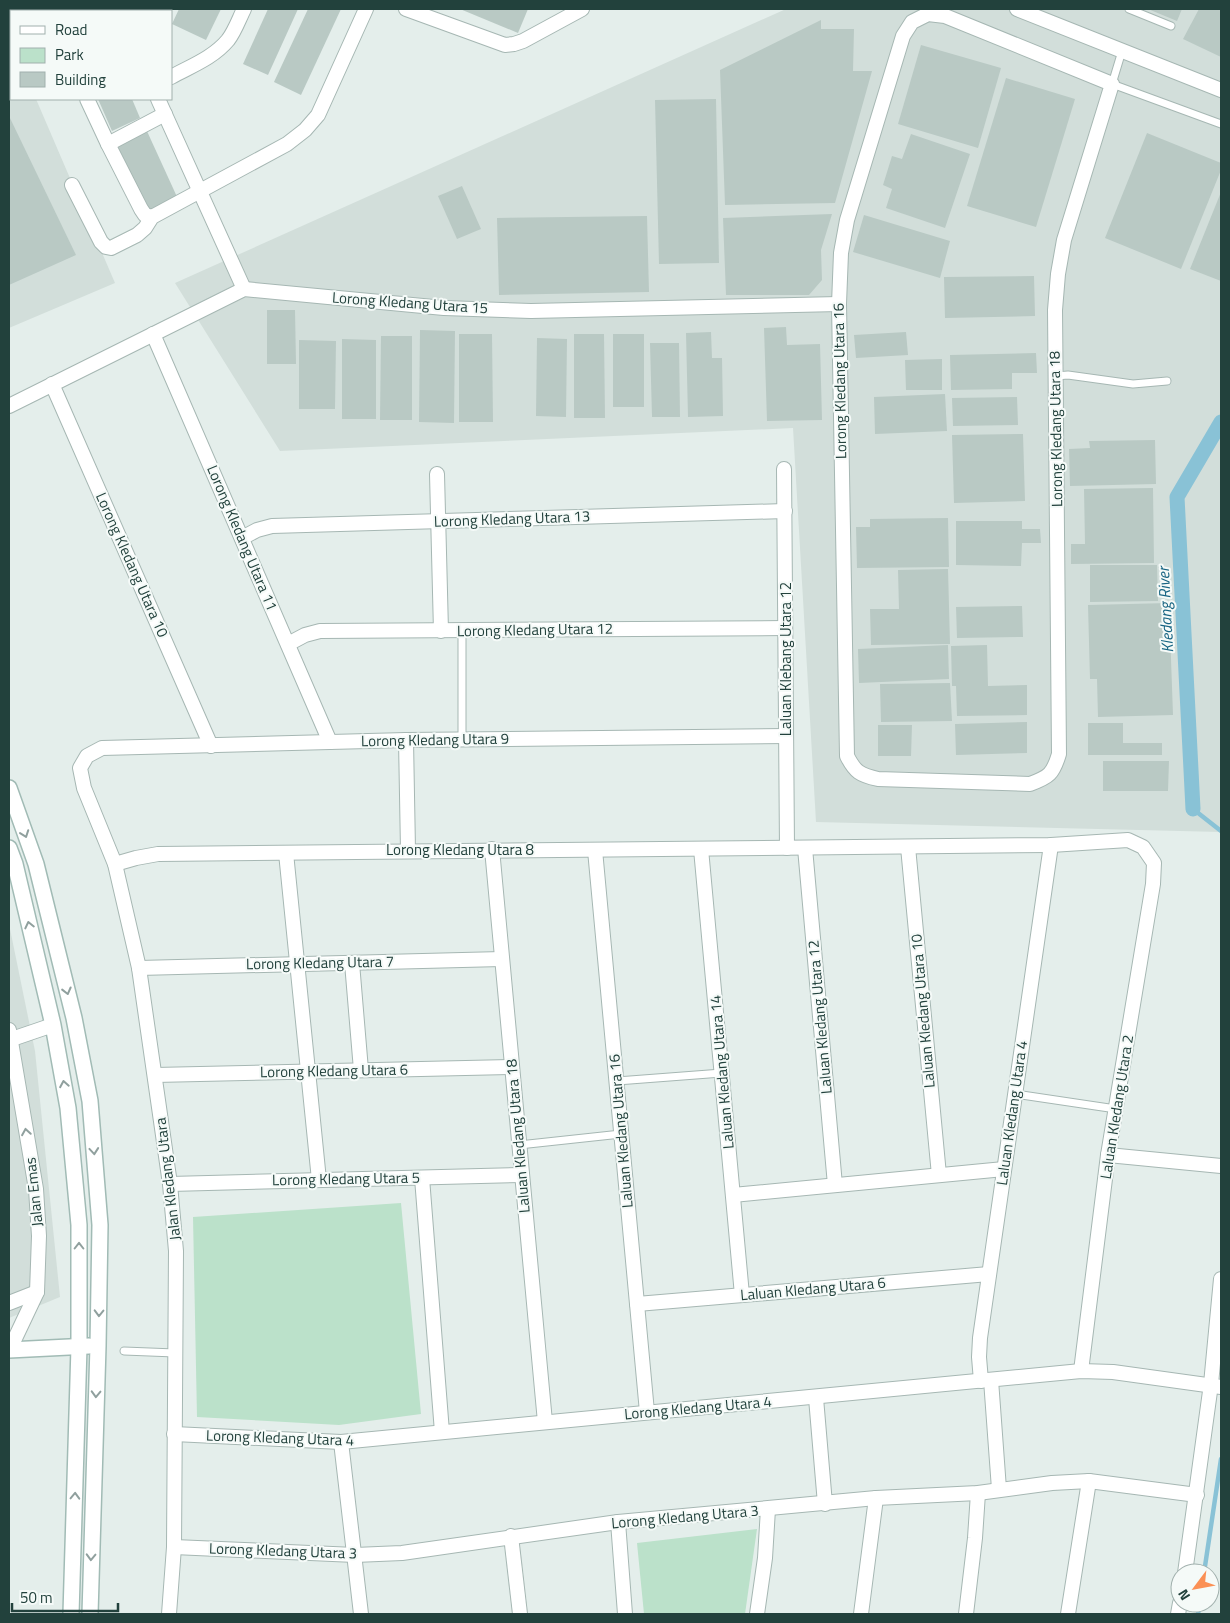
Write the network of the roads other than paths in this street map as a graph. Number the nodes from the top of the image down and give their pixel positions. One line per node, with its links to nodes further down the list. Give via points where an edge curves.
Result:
1 (244, 9): 10 (street, via 228,40 219,49)
2 (366, 9): 19 (street, via 318,115 306,130 287,144)
3 (406, 9): 4 (street, via 505,45 523,41)
4 (582, 9)
5 (1018, 9): 7 (street)
6 (1129, 9): 8 (lane)
7 (1039, 13): 9 (street)
8 (1171, 26)
9 (1122, 51): 11 (lane, Lorong Kledang Utara 18); 12 (street)
10 (172, 76)
11 (1112, 84): 16 (lane); 22 (street, Lorong Kledang Utara 16, via 945,16 928,14 912,22 903,36 847,220); 24 (street, Lorong Kledang Utara 18, via 1064,240 1055,310)
12 (1221, 90)
13 (87, 100): 17 (street)
14 (158, 100): 15 (street)
15 (165, 114): 17 (street); 19 (street)
16 (1221, 124)
17 (108, 144): 20 (street, via 141,209)
18 (72, 185): 20 (street, via 106,247 111,248 137,235)
19 (199, 191): 20 (street); 21 (street)
20 (152, 217)
21 (244, 289): 22 (street, Lorong Kledang Utara 15, via 444,308 531,311); 23 (street)
22 (838, 304): 43 (street, Lorong Kledang Utara 16, via 847,756 863,776 878,779 1030,784)
23 (153, 334): 26 (street); 32 (street, Lorong Kledang Utara 11)
24 (1056, 376): 25 (lane, via 1133,384); 43 (street, Lorong Kledang Utara 18, via 1059,754 1055,769)
25 (1167, 381)
26 (52, 384): 27 (street); 41 (street, Lorong Kledang Utara 10)
27 (9, 406)
28 (784, 469): 30 (street, Laluan Klebang Utara 12)
29 (437, 474): 31 (street)
30 (784, 511): 31 (street, Lorong Kledang Utara 13); 33 (street, Laluan Klebang Utara 12)
31 (438, 522): 32 (street, Lorong Kledang Utara 13, via 272,526); 34 (street)
32 (242, 538): 36 (street, Lorong Kledang Utara 11)
33 (786, 628): 35 (street, Lorong Kledang Utara 12); 37 (street, Laluan Klebang Utara 12)
34 (441, 631): 35 (street, Lorong Kledang Utara 12); 36 (street, Lorong Kledang Utara 12, via 320,631)
35 (462, 631): 39 (lane)
36 (288, 644): 40 (street, Lorong Kledang Utara 11)
37 (786, 736): 39 (street, Lorong Kledang Utara 9); 49 (street, Laluan Klebang Utara 12)
38 (406, 740): 39 (street, Lorong Kledang Utara 9); 40 (street, Lorong Kledang Utara 9); 53 (street)
39 (462, 740)
40 (330, 742): 41 (street, Lorong Kledang Utara 9)
41 (211, 746): 42 (street, Lorong Kledang Utara 9, via 102,748)
42 (86, 756): 56 (street, Jalan Kledang Utara, via 80,768 84,788)
43 (1046, 778)
44 (9, 788): 89 (main road, one-way to 89, via 36,864 74,1018 90,1101 100,1225)
45 (1051, 844): 46 (street, Lorong Kledang Utara 8); 47 (street, Lorong Kledang Utara 8, via 1128,840); 69 (street, Laluan Kledang Utara 4)
46 (908, 847): 50 (street, Lorong Kledang Utara 8); 77 (street, Laluan Kledang Utara 10)
47 (1143, 847): 70 (street, Laluan Kledang Utara 2, via 1154,863 1153,884)
48 (9, 848): 61 (main road, one-way to 48)
49 (788, 848): 50 (street, Lorong Kledang Utara 8); 52 (street, Lorong Kledang Utara 8)
50 (805, 848): 81 (street, Laluan Kledang Utara 12)
51 (492, 849): 53 (street, Lorong Kledang Utara 8); 54 (street, Lorong Kledang Utara 8); 57 (street, Laluan Kledang Utara 18)
52 (701, 849): 54 (street, Lorong Kledang Utara 8); 66 (street, Laluan Kledang Utara 14)
53 (408, 850): 55 (street, Lorong Kledang Utara 8)
54 (595, 850): 68 (street, Laluan Kledang Utara 16)
55 (286, 853): 56 (street, Lorong Kledang Utara 8, via 158,854); 59 (street)
56 (116, 864): 60 (street, Jalan Kledang Utara)
57 (502, 959): 58 (street, Lorong Kledang Utara 7); 63 (street, Laluan Kledang Utara 18)
58 (352, 963): 59 (street, Lorong Kledang Utara 7); 64 (street)
59 (297, 964): 60 (street, Lorong Kledang Utara 7); 65 (street)
60 (139, 968): 67 (street, Jalan Kledang Utara)
61 (53, 1025): 62 (street); 90 (main road, one-way to 61, via 79,1225 68,1108)
62 (10, 1037): 85 (street, Jalan Emas, one-way to 62, via 39,1236 36,1188)
63 (512, 1067): 64 (street, Lorong Kledang Utara 6); 72 (street, Laluan Kledang Utara 18)
64 (361, 1070): 65 (street, Lorong Kledang Utara 6)
65 (308, 1071): 67 (street, Lorong Kledang Utara 6); 79 (street)
66 (722, 1073): 68 (lane); 82 (street, Laluan Kledang Utara 14)
67 (155, 1075): 80 (street, Jalan Kledang Utara)
68 (616, 1082): 71 (street, Laluan Kledang Utara 16)
69 (1015, 1094): 70 (lane); 75 (street, Laluan Kledang Utara 4)
70 (1116, 1109): 73 (street, Laluan Kledang Utara 2)
71 (621, 1134): 72 (lane); 88 (street, Laluan Kledang Utara 16)
72 (519, 1145): 76 (street, Laluan Kledang Utara 18)
73 (1108, 1155): 74 (street); 94 (street, Laluan Kledang Utara 2)
74 (1221, 1166)
75 (1004, 1169): 77 (street); 83 (street, Laluan Kledang Utara 4)
76 (522, 1175): 78 (street, Lorong Kledang Utara 5); 99 (street, Laluan Kledang Utara 18)
77 (939, 1175): 81 (street)
78 (422, 1178): 79 (street, Lorong Kledang Utara 5); 100 (street)
79 (319, 1180): 80 (street, Lorong Kledang Utara 5)
80 (170, 1184): 93 (street, Jalan Kledang Utara, via 176,1251)
81 (835, 1185): 82 (street)
82 (733, 1195): 86 (street, Laluan Kledang Utara 14)
83 (989, 1274): 86 (street, Laluan Kledang Utara 6); 95 (street, Laluan Kledang Utara 4, via 979,1357)
84 (1221, 1279): 96 (street)
85 (37, 1292): 87 (street); 91 (street, Jalan Emas)
86 (742, 1295): 88 (street, Laluan Kledang Utara 6)
87 (9, 1303)
88 (637, 1304): 98 (street, Laluan Kledang Utara 16)
89 (98, 1346): 90 (main road); 116 (main road, one-way to 116)
90 (79, 1347): 91 (main road); 115 (main road, one-way to 90)
91 (10, 1350)
92 (124, 1351): 93 (lane)
93 (175, 1353): 101 (street, Jalan Kledang Utara)
94 (1080, 1371): 95 (street, Lorong Kledang Utara 4); 96 (street, Lorong Kledang Utara 4, via 1113,1372)
95 (986, 1381): 97 (street, Lorong Kledang Utara 4); 104 (street, Laluan Kledang Utara 4)
96 (1216, 1386): 106 (street)
97 (816, 1398): 98 (street, Lorong Kledang Utara 4); 108 (street)
98 (647, 1412): 99 (street, Lorong Kledang Utara 4)
99 (545, 1422): 100 (street, Lorong Kledang Utara 4)
100 (442, 1432): 102 (street, Lorong Kledang Utara 4)
101 (174, 1434): 102 (street, Lorong Kledang Utara 4); 112 (street, Jalan Kledang Utara)
102 (341, 1442): 113 (street)
103 (1089, 1481): 104 (street, Lorong Kledang Utara 3); 106 (street, Lorong Kledang Utara 3); 124 (street)
104 (999, 1489): 105 (street, Lorong Kledang Utara 3)
105 (978, 1493): 107 (street, Lorong Kledang Utara 3); 123 (street)
106 (1197, 1495): 114 (street)
107 (876, 1498): 108 (street, Lorong Kledang Utara 3); 122 (street)
108 (825, 1504): 109 (street, Lorong Kledang Utara 3)
109 (768, 1509): 110 (street, Lorong Kledang Utara 3); 121 (street)
110 (618, 1522): 111 (street, Lorong Kledang Utara 3); 120 (street)
111 (511, 1536): 113 (street, Lorong Kledang Utara 3, via 402,1553); 119 (street)
112 (174, 1547): 113 (street, Lorong Kledang Utara 3); 117 (street, Jalan Kledang Utara)
113 (355, 1555): 118 (street)
114 (1187, 1563)
115 (71, 1614)
116 (90, 1614)
117 (169, 1614)
118 (361, 1614)
119 (520, 1614)
120 (625, 1614)
121 (757, 1614)
122 (861, 1614)
123 (966, 1614)
124 (1068, 1614)

